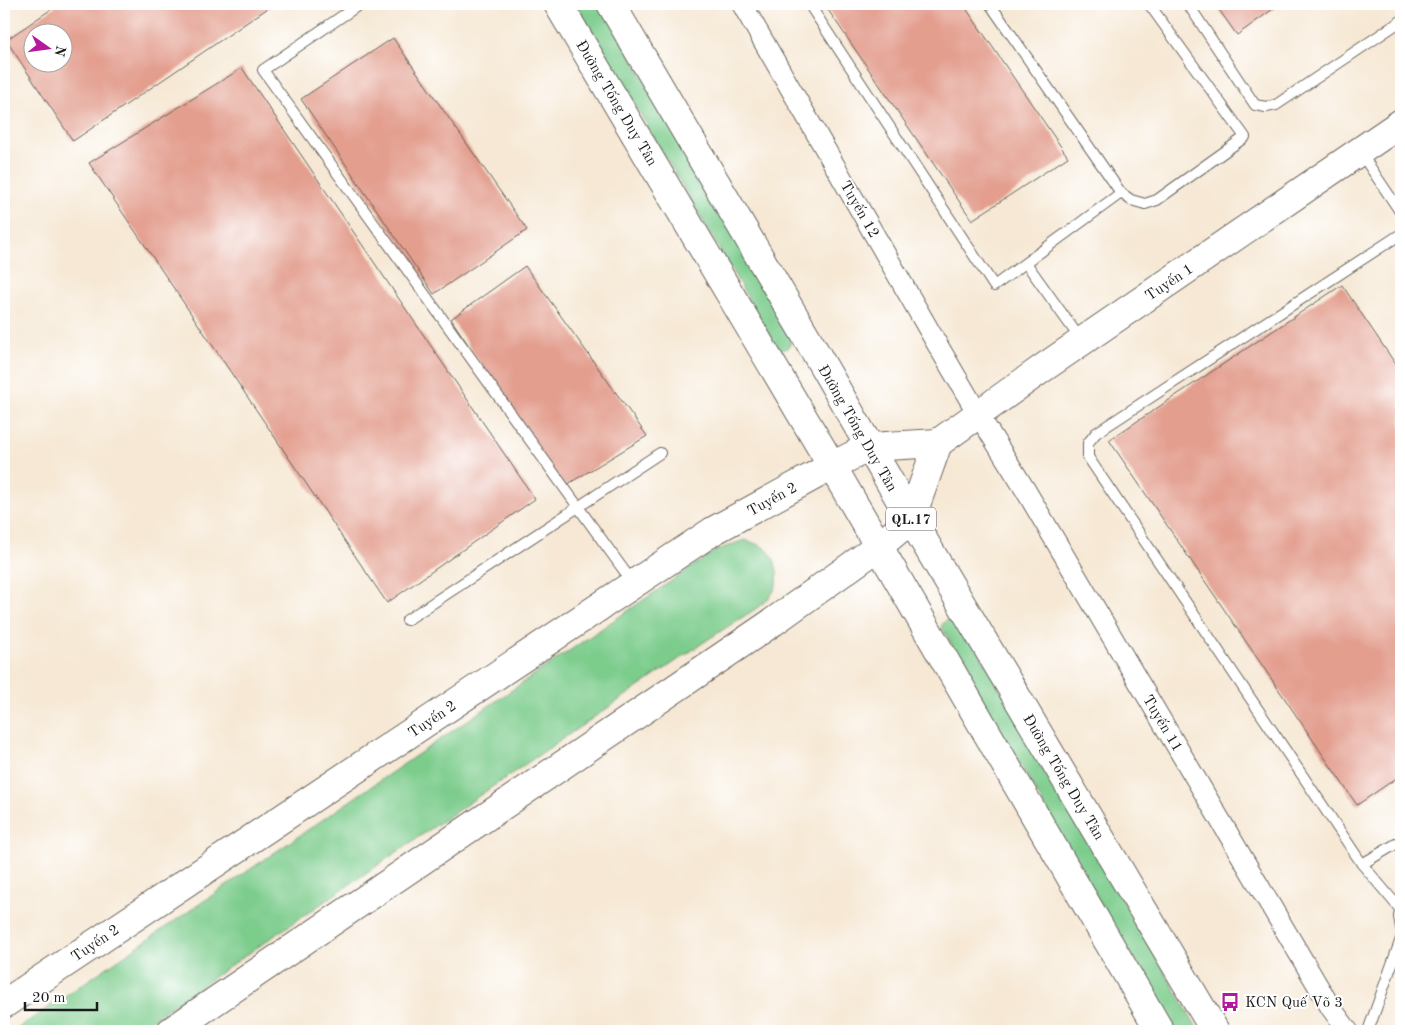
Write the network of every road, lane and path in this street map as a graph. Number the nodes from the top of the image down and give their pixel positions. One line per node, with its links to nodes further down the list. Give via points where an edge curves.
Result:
1 (360, 4): 22 (lane, via 263,70)
2 (558, 4): 21 (main road, Đường Tống Duy Tân / QL.17)
3 (611, 4): 19 (main road, Đường Tống Duy Tân / QL.17)
4 (742, 4): 17 (street, Tuyến 12)
5 (809, 4): 15 (lane, via 994,286)
6 (990, 4): 12 (lane)
7 (1149, 4): 12 (lane, via 1245,137 1158,200 1144,204)
8 (1188, 4): 9 (lane, via 1255,105 1266,107 1276,104)
9 (1401, 21)
10 (1401, 124): 11 (main road, Tuyến 1)
11 (1360, 152): 13 (lane); 16 (main road, Tuyến 1)
12 (1121, 193): 15 (lane)
13 (1401, 213)
14 (1401, 234): 28 (lane, via 1096,433 1088,444 1088,457 1095,468)
15 (1026, 263): 16 (lane)
16 (1082, 341): 17 (main road, Tuyến 1)
17 (978, 414): 18 (main road, Tuyến 1); 36 (street, Tuyến 11, via 1331,1008)
18 (938, 443): 19 (main road); 23 (main road)
19 (869, 448): 21 (main road, Tuyến 2); 23 (main road, Đường Tống Duy Tân / QL.17)
20 (660, 453): 22 (lane)
21 (832, 466): 24 (main road, Đường Tống Duy Tân / QL.17); 25 (main road, Tuyến 2, via 713,531)
22 (578, 508): 25 (lane); 26 (lane)
23 (911, 519): 24 (main road); 35 (main road, Đường Tống Duy Tân / QL.17)
24 (878, 547): 33 (main road, via 773,622); 34 (main road, Đường Tống Duy Tân / QL.17)
25 (633, 584): 32 (main road, Tuyến 2)
26 (408, 620)
27 (1401, 841): 28 (lane)
28 (1362, 864): 29 (lane)
29 (1401, 906): 30 (lane)
30 (1401, 928)
31 (1401, 939): 37 (lane)
32 (4, 1004)
33 (171, 1031)
34 (1160, 1031)
35 (1215, 1031)
36 (1348, 1031)
37 (1368, 1031)

